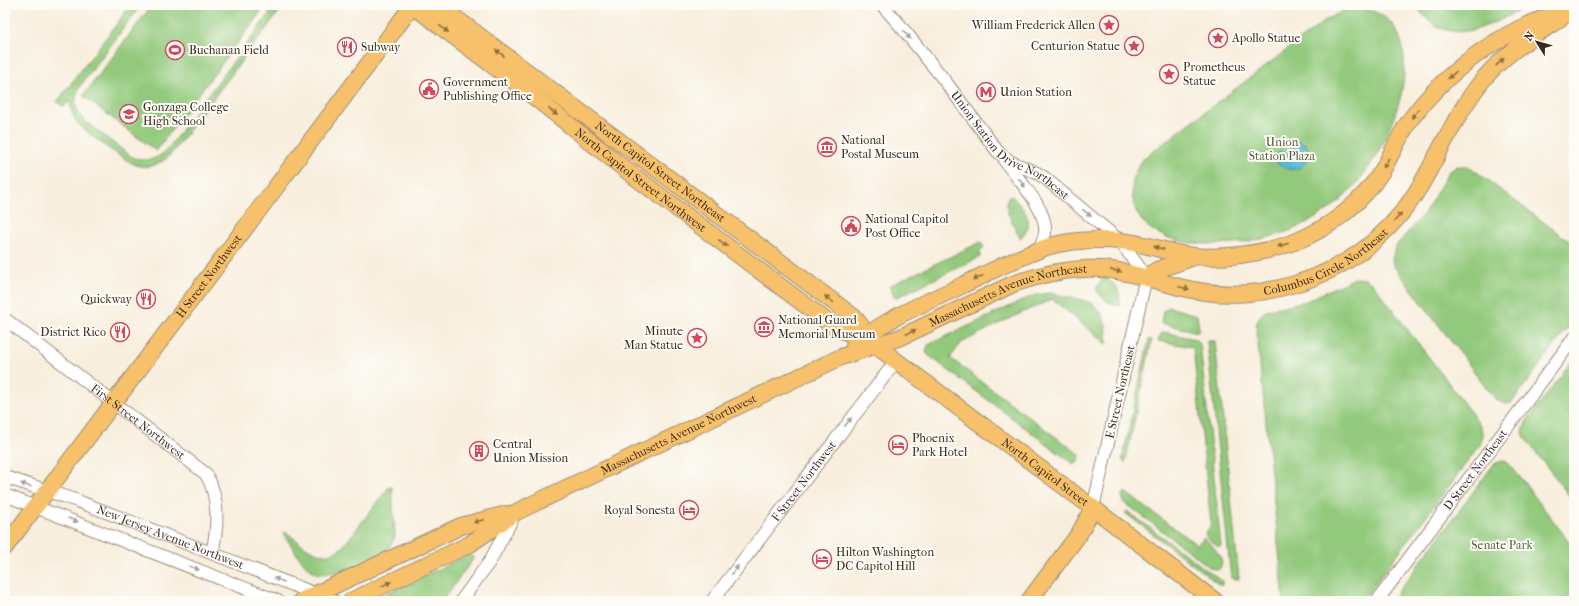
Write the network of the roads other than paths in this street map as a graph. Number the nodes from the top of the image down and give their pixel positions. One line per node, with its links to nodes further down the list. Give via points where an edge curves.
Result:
1 (413, 5): 7 (main road, North Capitol Street Northwest, one-way to 7); 16 (main road, H Street Northwest)
2 (438, 5): 6 (main road, North Capitol Street Northeast, one-way to 2)
3 (882, 5): 5 (street, Union Station Drive Northeast, one-way to 5, via 945,81)
4 (1574, 9): 10 (main road, one-way to 10, via 1539,19 1510,33 1452,74 1420,107 1404,129 1374,182 1353,205 1329,225 1308,236 1274,248 1226,256); 11 (main road, Columbus Circle Northeast, one-way to 4, via 1192,290 1216,294 1244,294 1280,288 1324,273 1364,250 1390,227 1409,203 1449,130 1474,92 1498,64)
5 (998, 152): 8 (street, Union Station Drive Northeast, one-way to 8, via 1011,162 1045,178); 9 (street, one-way to 9, via 1043,216 1045,233)
6 (706, 206): 7 (main road); 14 (main road, North Capitol Street Northeast, one-way to 6, via 855,318)
7 (695, 221): 14 (main road, North Capitol Street Northwest, one-way to 14, via 833,326)
8 (1120, 241): 9 (main road, Massachusetts Avenue Northeast, via 1070,242); 10 (main road, one-way to 8); 11 (street, Union Station Drive Northeast)
9 (1038, 250): 14 (main road, Massachusetts Avenue Northeast, one-way to 14, via 884,323)
10 (1197, 256): 11 (main road, via 1157,270)
11 (1146, 277): 14 (main road, Massachusetts Avenue Northeast, one-way to 11, via 901,337 1013,284 1042,275 1086,268); 21 (street, E Street Northeast)
12 (5, 319): 16 (street, First Street Northwest)
13 (1574, 338): 34 (street, D Street Northeast)
14 (868, 340): 15 (main road, North Capitol Street); 22 (main road, Massachusetts Avenue Northwest, via 841,357)
15 (896, 361): 21 (main road, North Capitol Street); 31 (street, F Street Northwest, one-way to 15)
16 (114, 402): 18 (main road, H Street Northwest); 24 (street, First Street Northwest, via 206,474 213,488 216,505 216,536)
17 (5, 477): 18 (street, New Jersey Avenue Northwest, one-way to 17)
18 (47, 492): 20 (main road, H Street Northwest); 24 (street, New Jersey Avenue Northwest, via 75,500)
19 (5, 495): 20 (street, New Jersey Avenue Northwest)
20 (36, 507): 23 (main road, H Street Northwest); 26 (street, New Jersey Avenue Northwest, one-way to 26)
21 (1093, 508): 32 (main road, via 1079,534); 33 (main road, North Capitol Street)
22 (516, 512): 25 (main road, Massachusetts Avenue Northwest, one-way to 25, via 461,526); 29 (main road, Massachusetts Avenue Northwest, one-way to 22, via 470,544); 30 (street, via 490,561)
23 (5, 547)
24 (212, 553): 25 (street, New Jersey Avenue Northwest, one-way to 24)
25 (316, 594): 27 (main road, Massachusetts Avenue Northwest); 28 (street, New Jersey Avenue Northwest)
26 (278, 601)
27 (301, 601)
28 (334, 601)
29 (351, 601)
30 (461, 601)
31 (712, 601)
32 (1029, 601)
33 (1215, 601)
34 (1377, 601)

